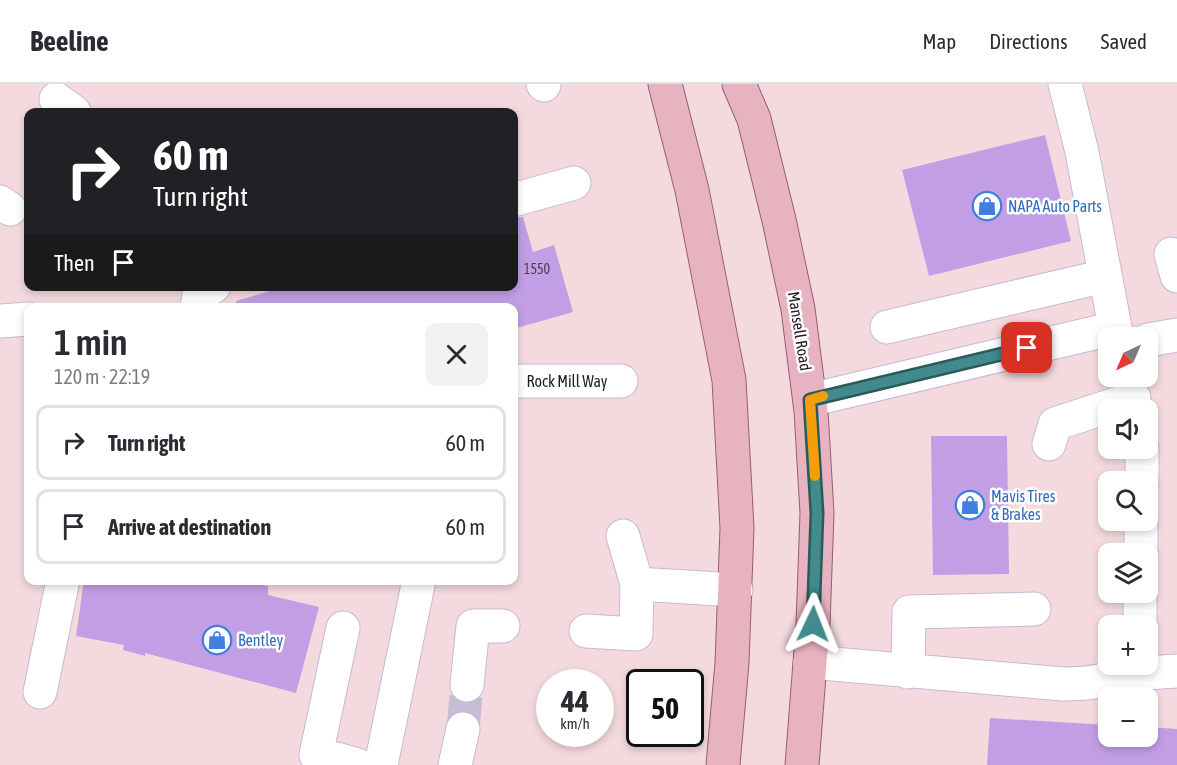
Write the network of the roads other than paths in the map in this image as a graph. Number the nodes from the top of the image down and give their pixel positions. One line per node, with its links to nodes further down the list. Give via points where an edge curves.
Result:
1 (665, 84): 25 (main road, via 692,190 729,380 737,528)
2 (739, 84): 19 (main road, Mansell Road, via 754,119 779,220 798,309)
3 (1065, 84): 6 (lane)
4 (574, 183): 5 (lane)
5 (518, 199)
6 (1105, 276): 11 (lane); 12 (lane)
7 (206, 291): 8 (lane, via 199,295)
8 (198, 303)
9 (24, 319): 10 (lane)
10 (0, 321)
11 (887, 327)
12 (1115, 327)
13 (1177, 335): 15 (lane)
14 (1098, 337): 19 (lane)
15 (1158, 338)
16 (518, 381): 17 (lane, Rock Mill Way)
17 (621, 381)
18 (1133, 395): 20 (lane, via 1054,424)
19 (810, 400): 30 (main road, Mansell Road, via 817,513)
20 (1049, 444)
21 (623, 536): 22 (lane)
22 (638, 584): 25 (lane); 29 (lane, via 636,634)
23 (62, 585): 36 (lane)
24 (417, 585): 38 (lane)
25 (736, 590): 40 (main road)
26 (1034, 609): 33 (lane, via 909,612)
27 (503, 626): 35 (lane, via 473,626)
28 (343, 628): 38 (lane)
29 (586, 631)
30 (810, 662): 33 (lane); 41 (main road, Mansell Road)
31 (1158, 671): 32 (lane)
32 (1177, 671)
33 (908, 672): 34 (lane, via 1063,684 1089,683)
34 (1111, 675)
35 (467, 685)
36 (40, 692)
37 (463, 729): 39 (lane)
38 (362, 761)
39 (455, 765)
40 (723, 765)
41 (802, 765)

